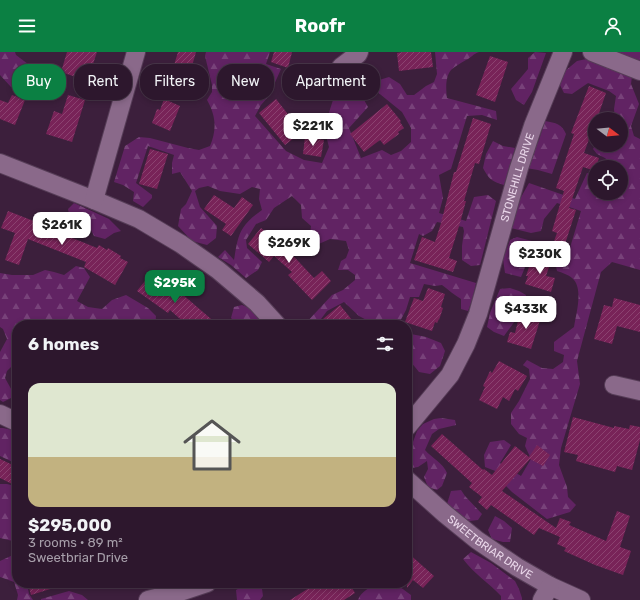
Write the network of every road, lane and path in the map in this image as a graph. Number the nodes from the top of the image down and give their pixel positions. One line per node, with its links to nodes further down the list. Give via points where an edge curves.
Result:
1 (136, 52): 8 (street)
2 (359, 52): 5 (street)
3 (563, 52): 14 (street, STONEHILL DRIVE, via 531,132 478,314 466,344 450,376)
4 (592, 52): 6 (street)
5 (345, 64)
6 (640, 71)
7 (0, 163): 8 (street)
8 (94, 200): 9 (street, via 139,219 181,244 218,270 257,303)
9 (272, 320)
10 (614, 385): 11 (street)
11 (640, 391)
12 (0, 414): 13 (street)
13 (12, 420)
14 (412, 421)
15 (412, 484): 17 (street, SWEETBRIAR DRIVE, via 477,540 518,567)
16 (179, 588): 18 (street)
17 (546, 593): 19 (street, SWEETBRIAR DRIVE)
18 (148, 600)
19 (582, 600)

